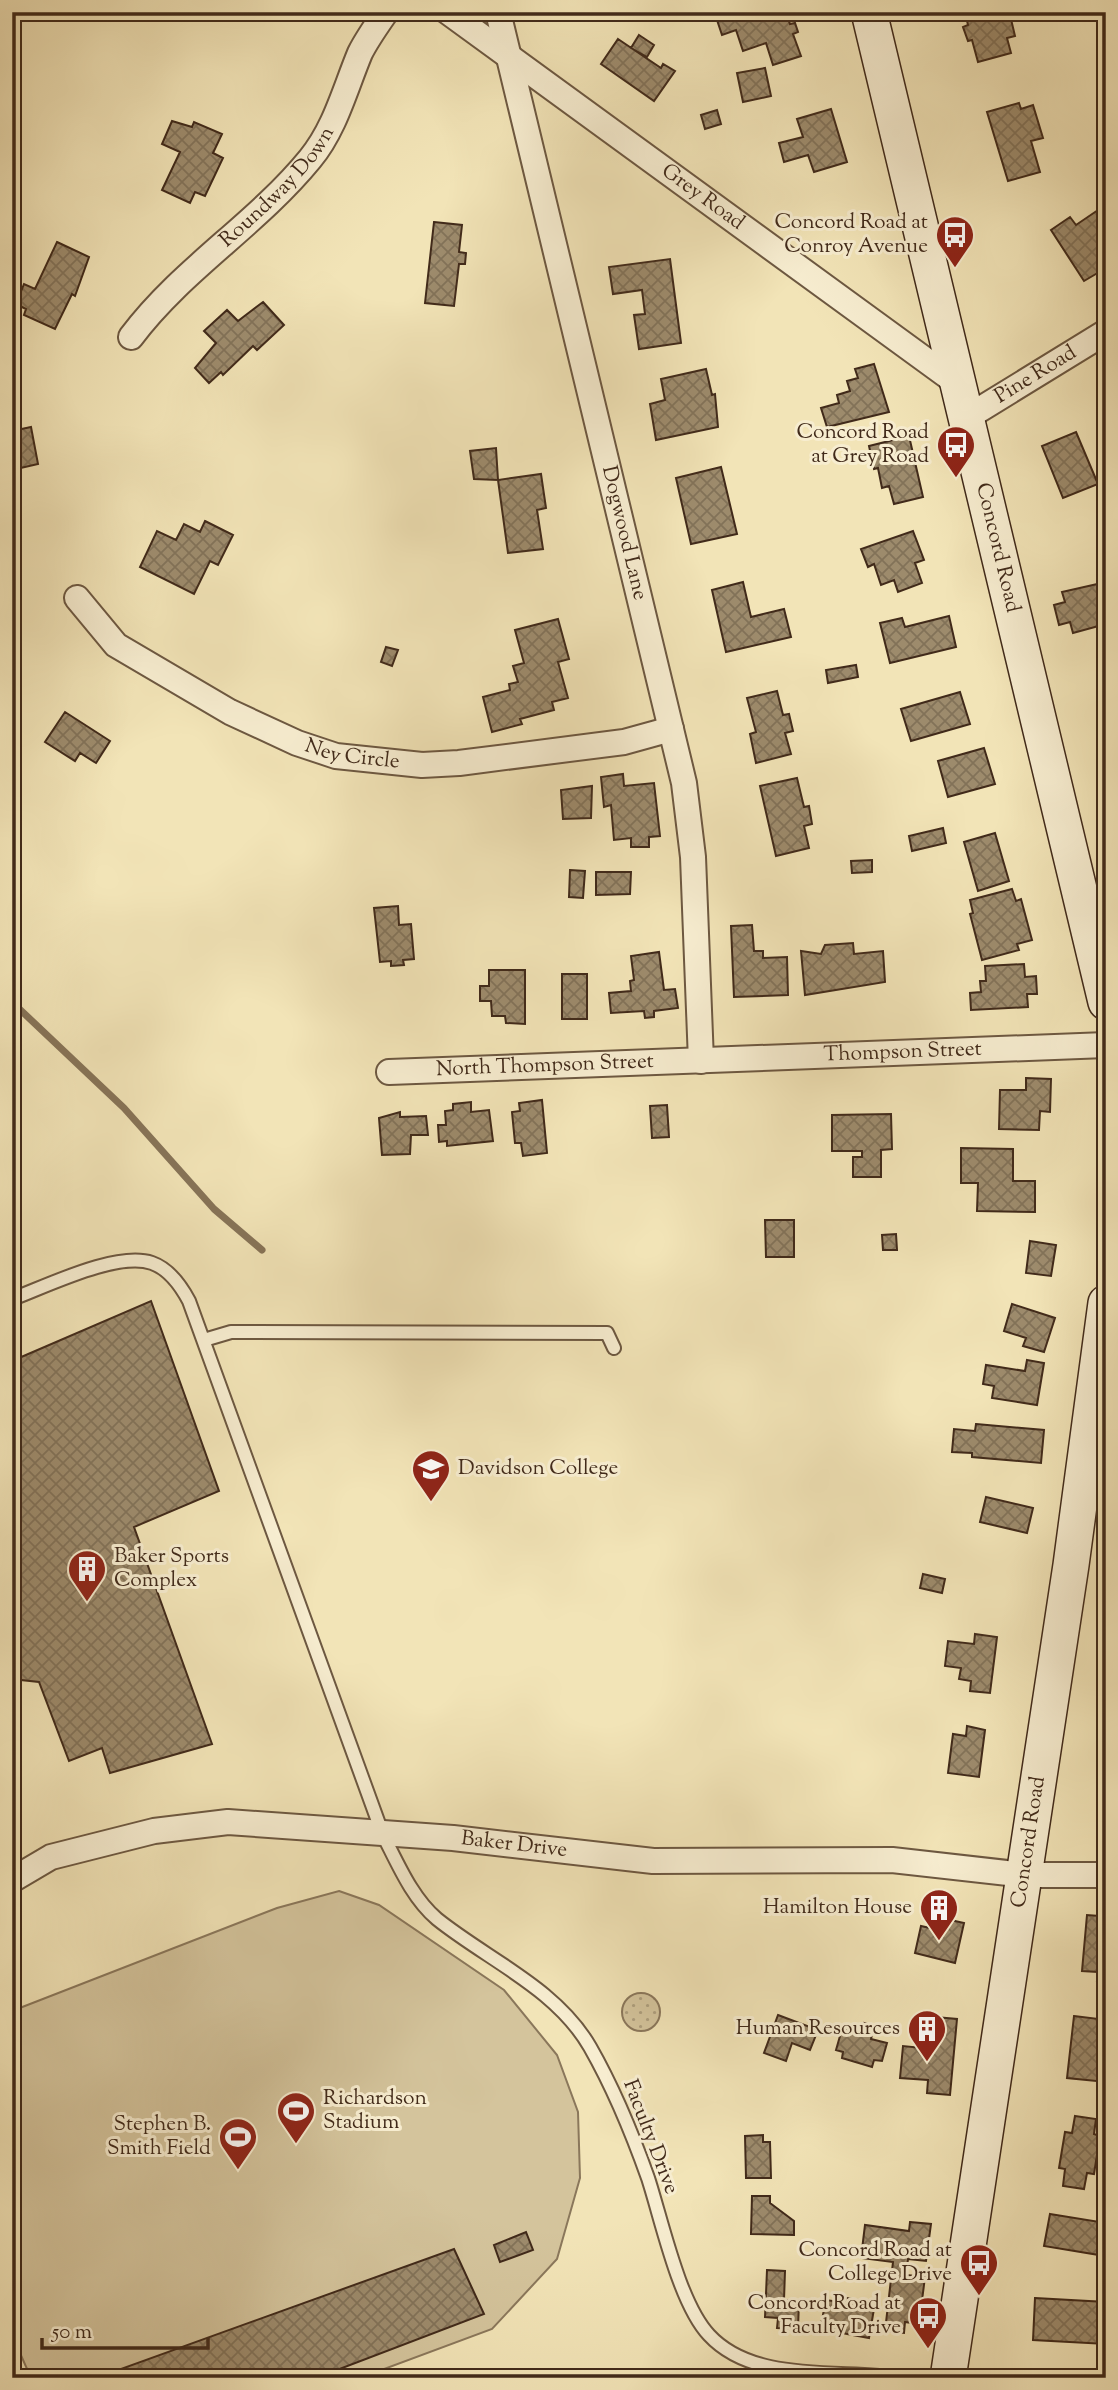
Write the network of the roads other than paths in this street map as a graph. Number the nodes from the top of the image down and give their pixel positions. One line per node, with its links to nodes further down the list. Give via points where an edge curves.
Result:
1 (386, 12): 7 (street, Roundway Down, via 361,52 348,89 312,156 272,203 157,303)
2 (448, 12): 5 (street, Grey Road)
3 (498, 12): 5 (street, Dogwood Lane)
4 (869, 12): 8 (main road, Concord Road)
5 (508, 56): 8 (street, Grey Road); 11 (street, Dogwood Lane)
6 (1106, 331): 9 (street, Pine Road)
7 (131, 337)
8 (957, 383): 9 (main road, Concord Road)
9 (966, 418): 12 (main road, Concord Road)
10 (77, 598): 11 (street, Ney Circle, via 116,645 230,712 336,756 422,765 459,763 624,742)
11 (671, 729): 14 (street, Dogwood Lane, via 690,814)
12 (1106, 1002)
13 (1106, 1045): 14 (street, Thompson Street)
14 (701, 1061): 15 (street, North Thompson Street)
15 (389, 1072)
16 (12, 1299): 18 (lane, Faculty Drive, via 117,1261 154,1263 181,1286)
17 (1106, 1303): 21 (main road, Concord Road)
18 (204, 1340): 19 (lane, via 231,1332 607,1333); 20 (lane, Faculty Drive)
19 (614, 1348)
20 (383, 1835): 21 (street, Baker Drive, via 453,1838 653,1861 892,1860); 23 (street, Baker Drive, via 228,1822 154,1830 51,1857); 24 (lane, Faculty Drive, via 413,1891 435,1918 545,1996 589,2045 620,2104 686,2298 708,2335 756,2364)
21 (1025, 1875): 22 (street, Baker Drive); 25 (main road, Concord Road)
22 (1106, 1875)
23 (12, 1880)
24 (901, 2378)
25 (948, 2378)

